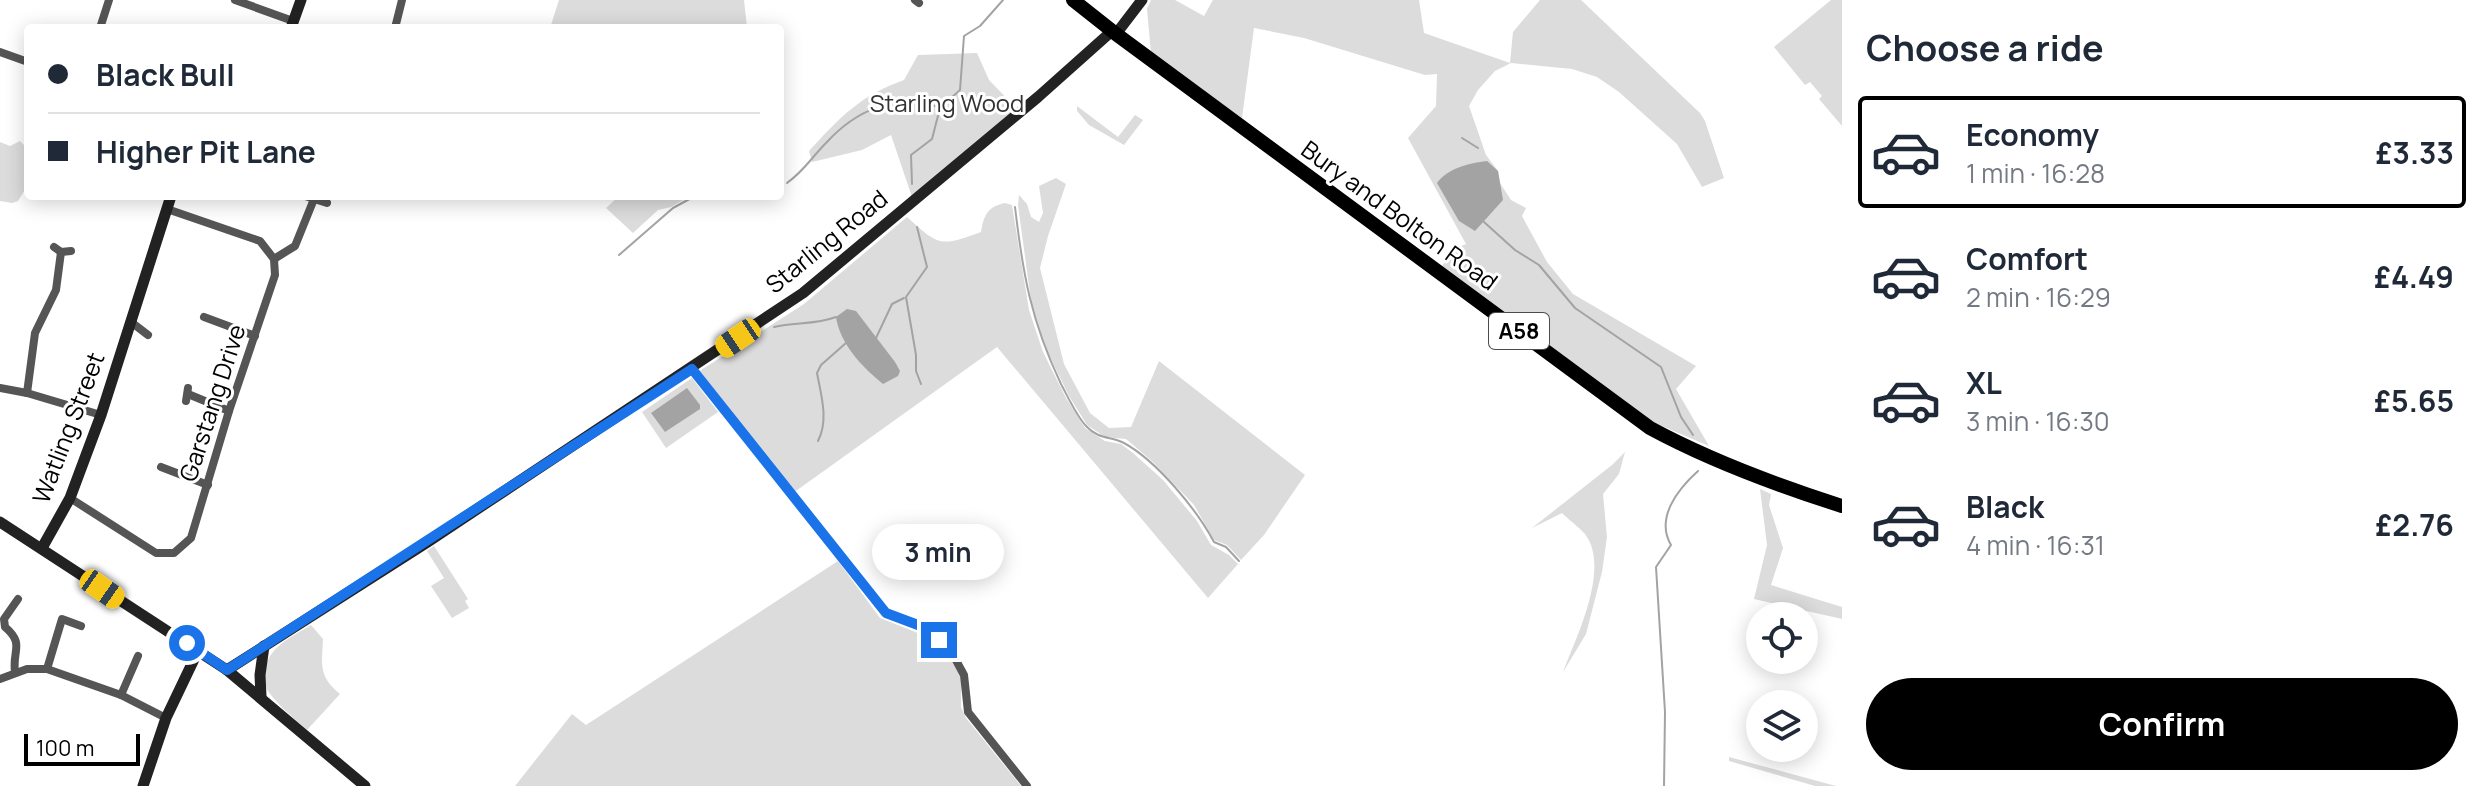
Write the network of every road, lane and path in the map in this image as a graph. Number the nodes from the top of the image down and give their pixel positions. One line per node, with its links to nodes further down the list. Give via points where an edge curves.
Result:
1 (109, 0): 7 (street)
2 (235, 0): 8 (street)
3 (301, 0): 9 (main road)
4 (402, 0): 10 (street)
5 (1073, 0): 11 (highway, Bury and Bolton Road / A58)
6 (1142, 0): 11 (main road, Starling Road)
7 (101, 24)
8 (290, 24)
9 (292, 24)
10 (396, 24)
11 (1114, 33): 25 (main road, Starling Road, via 803,293); 34 (highway, Bury and Bolton Road / A58, via 1650,428 1689,450)
12 (0, 52): 13 (street)
13 (24, 61)
14 (170, 200): 18 (main road, Watling Street)
15 (309, 200): 20 (street, via 295,246)
16 (317, 200): 17 (street)
17 (327, 203)
18 (167, 209): 20 (street, via 260,241); 22 (main road, Watling Street)
19 (62, 250): 27 (street, via 56,290 35,333)
20 (274, 259): 24 (street, Garstang Drive, via 275,275)
21 (204, 317): 24 (street)
22 (131, 322): 23 (street); 30 (main road, Watling Street)
23 (148, 335)
24 (255, 336): 29 (street, Garstang Drive)
25 (692, 369): 39 (main road, Starling Road); 51 (street, via 886,613 926,628 952,653 964,675 968,712)
26 (0, 388): 27 (street)
27 (27, 393): 30 (street)
28 (187, 395): 29 (street)
29 (229, 411): 32 (street, Garstang Drive)
30 (101, 415): 33 (main road, Watling Street)
31 (161, 467): 32 (street)
32 (208, 485): 33 (street, Garstang Drive, via 191,538 174,553 156,553)
33 (70, 498): 36 (main road, Watling Street)
34 (1842, 506)
35 (0, 522): 36 (main road)
36 (42, 548): 40 (main road)
37 (18, 599): 44 (street, via 4,619 18,646)
38 (81, 626): 42 (street, via 62,619)
39 (264, 646): 43 (main road, Starling Road); 47 (main road)
40 (198, 651): 43 (main road); 48 (main road)
41 (138, 656): 46 (street)
42 (47, 669): 44 (street); 46 (street)
43 (227, 670): 47 (main road)
44 (15, 672): 45 (street)
45 (0, 679)
46 (121, 695): 48 (street)
47 (261, 696): 50 (main road)
48 (166, 718): 49 (main road)
49 (143, 786)
50 (365, 786)
51 (1027, 786)

